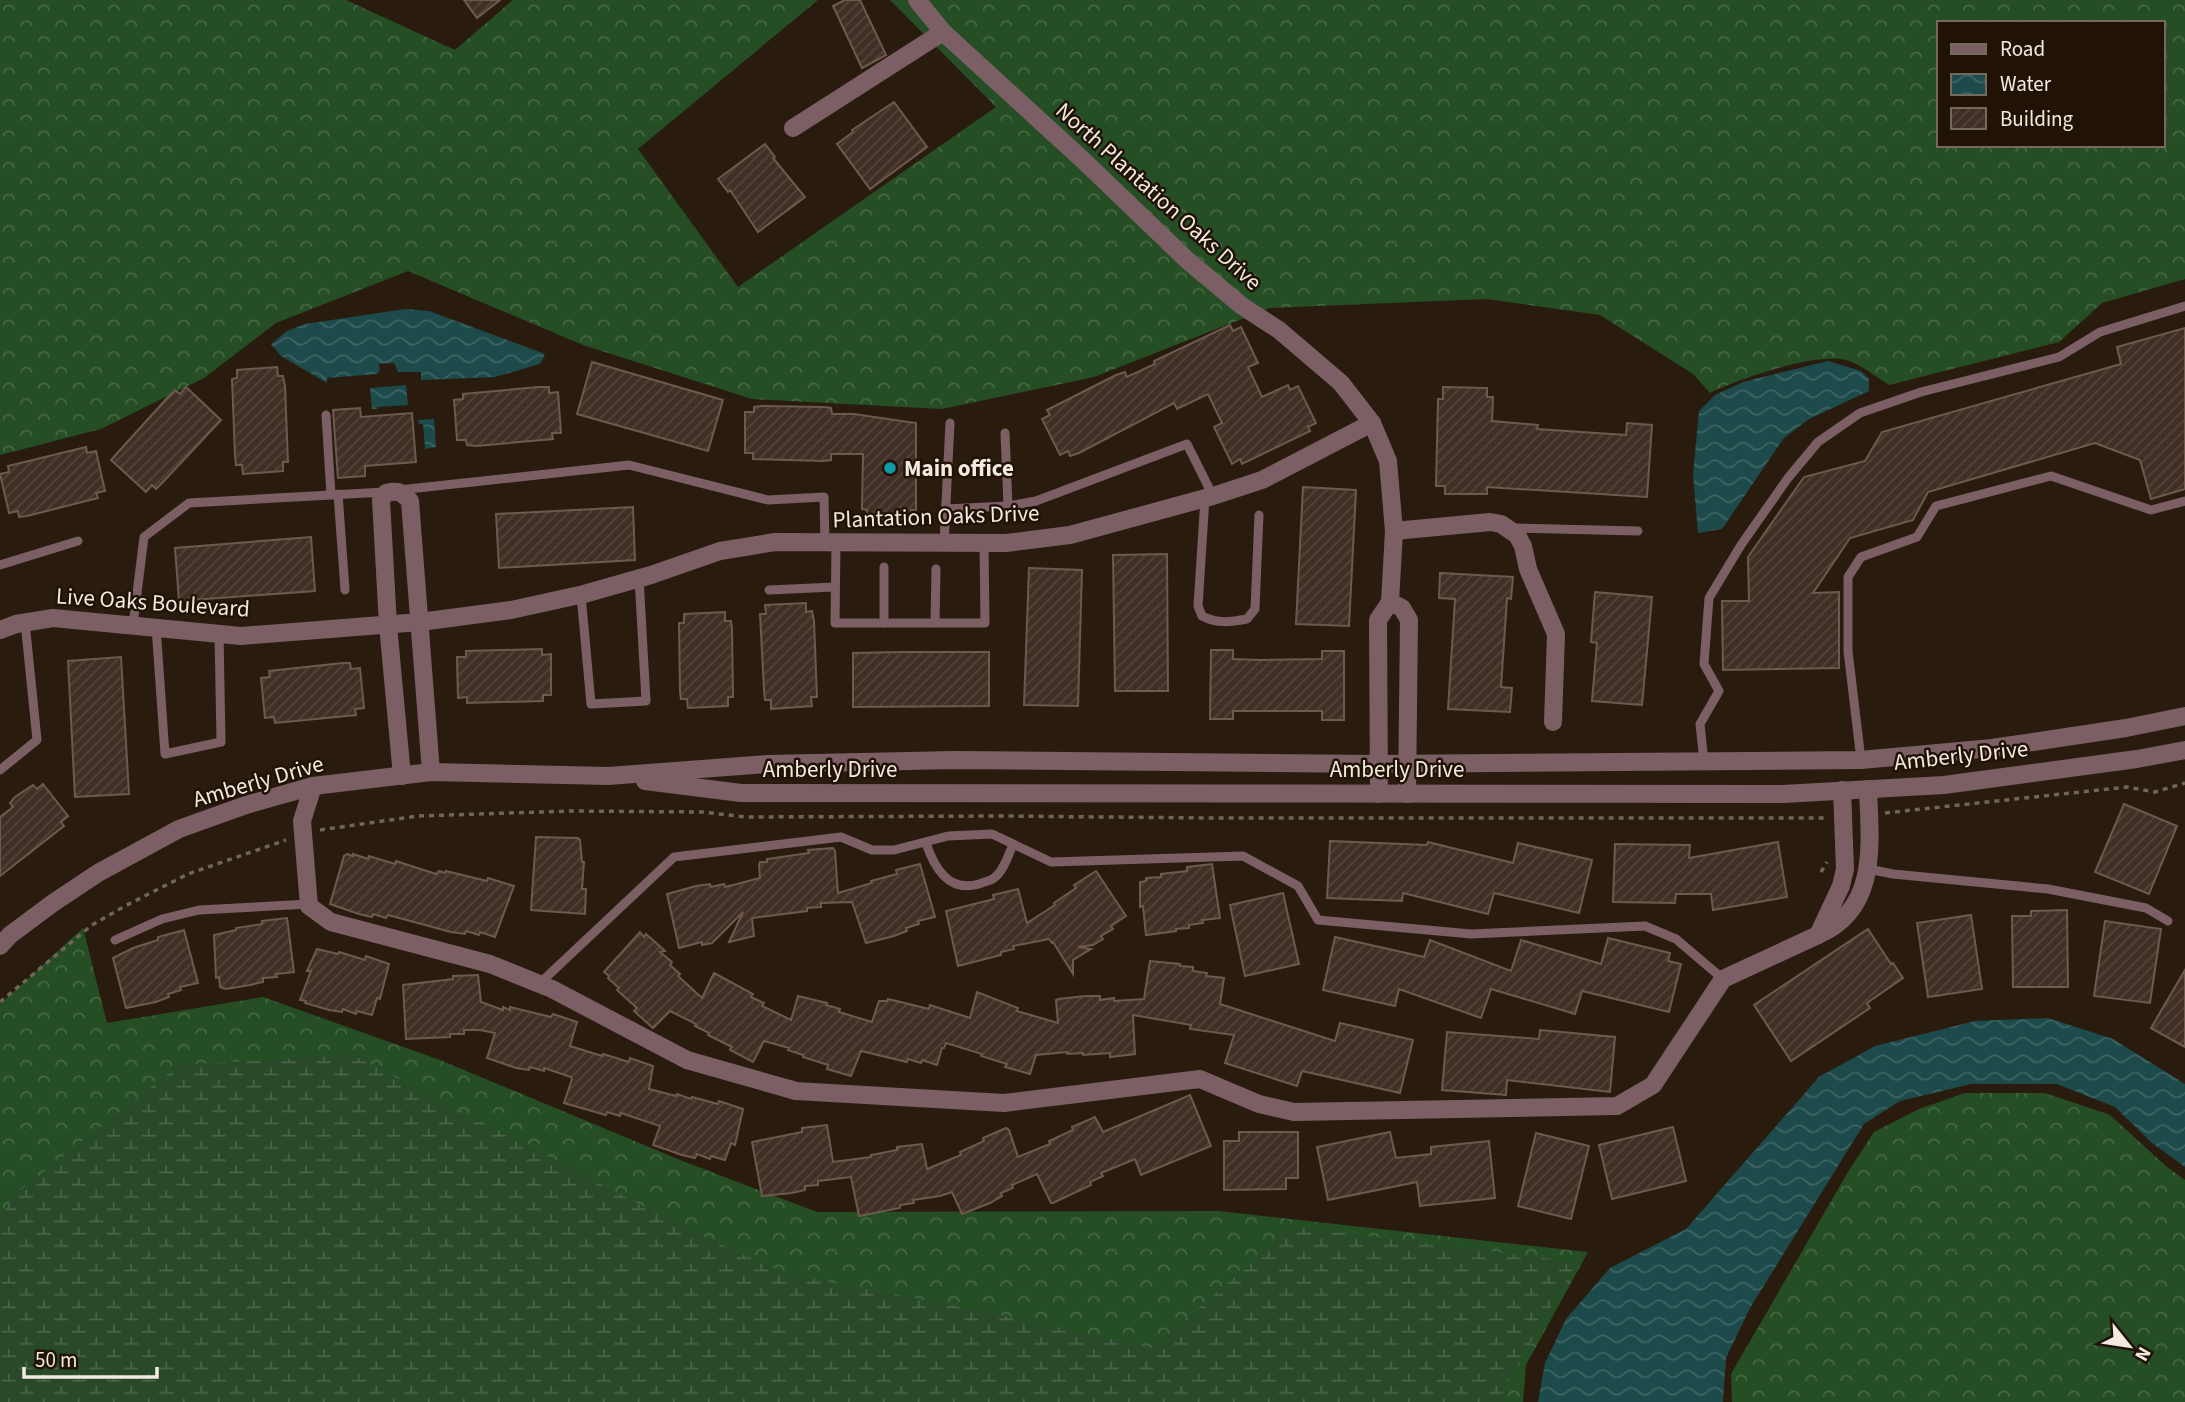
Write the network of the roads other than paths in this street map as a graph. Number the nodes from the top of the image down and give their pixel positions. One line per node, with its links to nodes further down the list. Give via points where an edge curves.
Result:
1 (917, 0): 2 (street, North Plantation Oaks Drive)
2 (943, 32): 3 (street); 7 (street, North Plantation Oaks Drive, via 1187,260 1341,383)
3 (793, 128)
4 (2185, 306): 45 (lane, via 2100,332 2059,357 1921,391 1860,412 1818,442 1780,489 1709,598 1704,664 1719,691 1699,724)
5 (326, 415): 10 (lane)
6 (950, 423): 14 (lane)
7 (1372, 424): 11 (street, Plantation Oaks Drive, via 1262,481); 17 (street, via 1388,461)
8 (1005, 433): 13 (lane)
9 (394, 491): 10 (lane); 21 (lane, via 629,465 768,500 824,497); 33 (street, via 410,501); 37 (street, via 381,500)
10 (334, 495): 28 (lane); 36 (lane, via 189,503 144,537)
11 (1209, 497): 13 (lane, via 1187,444 1035,501); 15 (lane, via 1198,606 1202,616 1211,621 1247,620 1255,609); 22 (street, Plantation Oaks Drive, via 1070,535)
12 (2185, 501): 44 (lane, via 2151,510 2051,476 1936,506 1917,537 1861,557 1849,577 1848,614)
13 (1007, 506): 14 (lane)
14 (946, 509): 20 (lane)
15 (1259, 515)
16 (1509, 528): 17 (street, via 1490,522); 18 (lane); 42 (street, via 1523,546 1556,634)
17 (1394, 531): 31 (street)
18 (1638, 531)
19 (78, 541): 23 (lane)
20 (944, 543): 21 (street, Plantation Oaks Drive); 22 (street, Plantation Oaks Drive)
21 (831, 544): 26 (street, Plantation Oaks Drive, via 775,542 720,551); 27 (lane)
22 (984, 544): 35 (lane, via 985,623)
23 (0, 565)
24 (884, 567): 34 (lane)
25 (936, 569): 35 (lane)
26 (639, 579): 30 (street, Plantation Oaks Drive); 30 (lane, via 646,701 591,704)
27 (835, 587): 29 (lane); 34 (lane, via 835,623)
28 (345, 590)
29 (769, 590)
30 (581, 595): 33 (street, Plantation Oaks Drive)
31 (1390, 602): 46 (street, via 1378,620); 47 (street, via 1402,608 1409,620)
32 (25, 622): 36 (street, Live Oaks Boulevard, via 53,618); 39 (street, Live Oaks Boulevard); 48 (lane, via 37,740)
33 (420, 622): 37 (street, Live Oaks Boulevard); 49 (street)
34 (884, 623): 35 (lane)
35 (935, 623)
36 (133, 625): 38 (street, Live Oaks Boulevard)
37 (388, 625): 40 (street, Live Oaks Boulevard, via 241,636); 50 (street)
38 (156, 627): 40 (street, Live Oaks Boulevard); 40 (lane, via 165,754 221,742)
39 (0, 630)
40 (219, 633)
41 (2185, 716): 44 (street, Amberly Drive, via 1992,748)
42 (1553, 722)
43 (2185, 750): 53 (street, Amberly Drive, via 1944,785)
44 (1861, 760): 45 (street, Amberly Drive); 53 (street)
45 (1704, 761): 47 (street, Amberly Drive)
46 (1377, 764): 47 (street, Amberly Drive); 51 (street, Amberly Drive, via 941,760 768,764); 55 (street)
47 (1407, 764): 56 (street)
48 (0, 769)
49 (431, 772): 50 (street, Amberly Drive); 51 (street, Amberly Drive)
50 (402, 776): 52 (street, Amberly Drive)
51 (608, 776): 55 (street, Amberly Drive, via 741,793)
52 (313, 786): 61 (street, via 302,821); 65 (street, Amberly Drive, via 246,805 136,851 53,903)
53 (1865, 789): 54 (street, Amberly Drive); 60 (street)
54 (1842, 790): 56 (street, Amberly Drive); 59 (street)
55 (1379, 794): 56 (street, Amberly Drive)
56 (1407, 794)
57 (926, 843): 58 (lane, via 948,836 992,834); 58 (lane, via 944,879 972,886 994,879); 67 (lane, via 872,850 841,837 674,857)
58 (1013, 845): 66 (lane, via 1051,862 1243,856 1298,886 1318,920 1471,934 1645,926 1676,939)
59 (1845, 869): 60 (street); 63 (street)
60 (1868, 869): 62 (lane, via 2048,889 2146,908); 63 (street, via 1844,919)
61 (309, 904): 64 (lane, via 199,910 162,919); 67 (street, via 331,922 490,964)
62 (2168, 921)
63 (1818, 934): 66 (street)
64 (115, 940)
65 (0, 946)
66 (1723, 979): 67 (street, via 1653,1085 1617,1106 1294,1112 1259,1104 1200,1079 1004,1103 796,1091 687,1060)
67 (539, 984)

